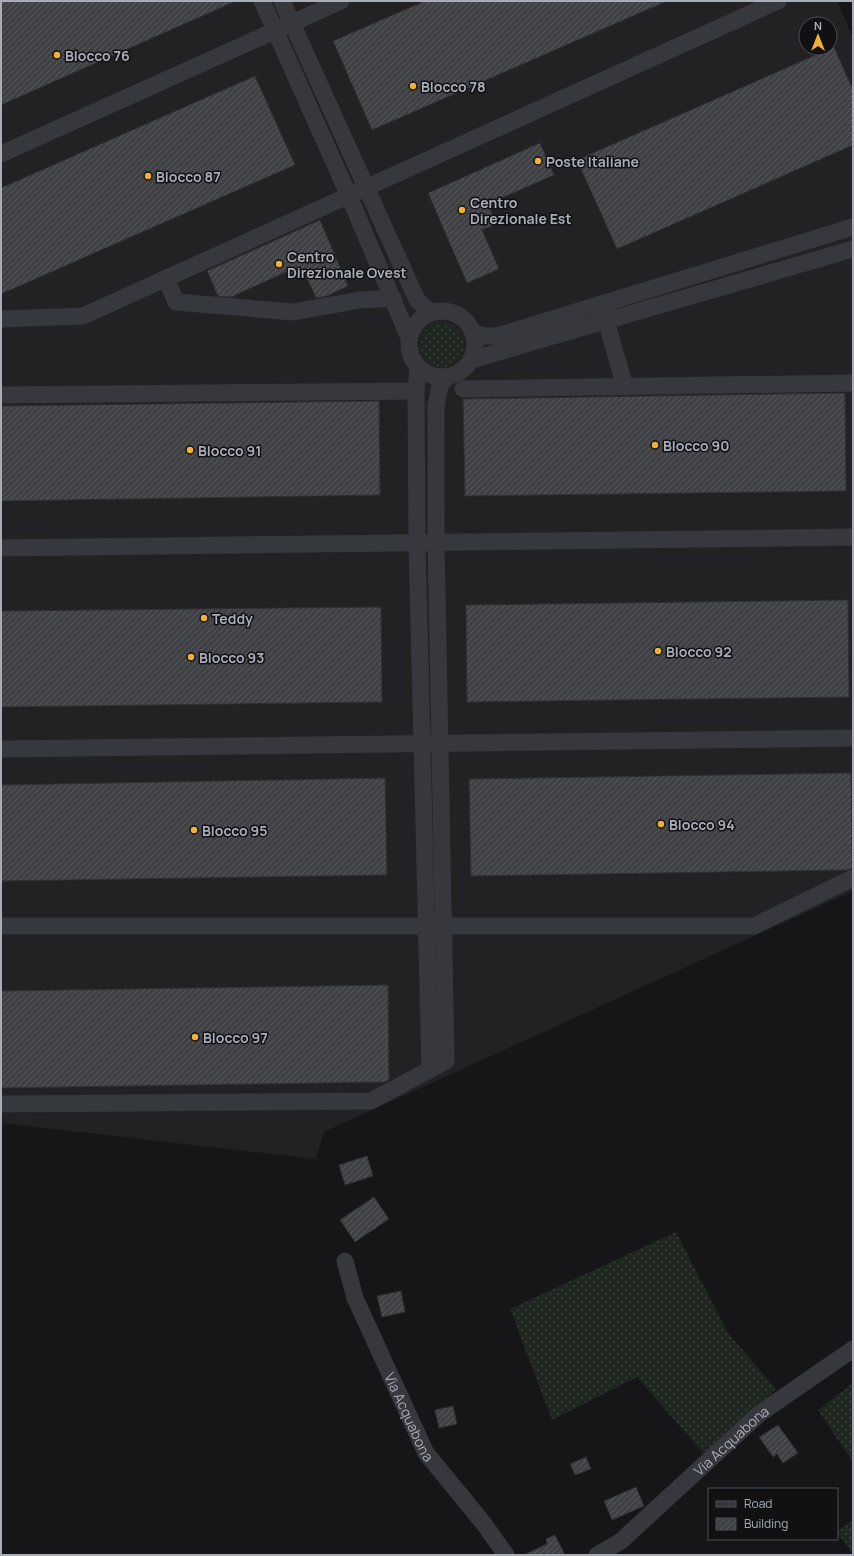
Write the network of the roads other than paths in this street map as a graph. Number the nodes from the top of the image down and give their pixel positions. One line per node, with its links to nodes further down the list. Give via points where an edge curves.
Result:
1 (262, 1): 6 (street)
2 (282, 1): 5 (street)
3 (341, 1): 5 (street)
4 (778, 1): 8 (street)
5 (292, 23): 6 (street); 8 (street)
6 (275, 31): 7 (street); 9 (street)
7 (1, 154)
8 (366, 188): 9 (street); 16 (street, via 417,300)
9 (349, 196): 12 (street); 13 (street)
10 (852, 233): 17 (street)
11 (853, 249): 17 (street)
12 (166, 278): 15 (street, via 176,302 293,312); 18 (street, via 83,316)
13 (386, 282): 14 (street); 15 (street)
14 (393, 298): 15 (street); 20 (street)
15 (360, 300)
16 (431, 313): 19 (street, via 453,313 463,319); 20 (street, via 421,318 413,327)
17 (604, 313): 19 (street, via 497,336); 21 (street); 25 (street)
18 (1, 319)
19 (473, 333): 21 (street, via 474,350)
20 (409, 338): 22 (street, via 412,359)
21 (471, 360): 23 (street, via 465,368)
22 (418, 367): 23 (street, via 426,374); 27 (street)
23 (446, 377): 31 (street, via 440,386 436,406)
24 (853, 383): 25 (street)
25 (625, 387): 26 (street)
26 (463, 389)
27 (416, 391): 28 (street); 30 (street)
28 (1, 395)
29 (853, 537): 31 (street)
30 (417, 542): 31 (street); 32 (street); 35 (street)
31 (436, 542): 34 (street)
32 (1, 548)
33 (853, 738): 34 (street)
34 (440, 743): 35 (street); 40 (street)
35 (422, 744): 36 (street); 39 (street)
36 (1, 750)
37 (853, 878): 40 (street, via 754,926)
38 (1, 926): 39 (street)
39 (426, 926): 40 (street); 41 (street)
40 (444, 926): 41 (street, via 446,1061)
41 (430, 1070): 42 (street, via 371,1101)
42 (1, 1104)
43 (345, 1260): 45 (street, Via Acquabona, via 355,1298 426,1453)
44 (853, 1349): 46 (street, Via Acquabona, via 759,1414 621,1541)
45 (506, 1555)
46 (597, 1555)

